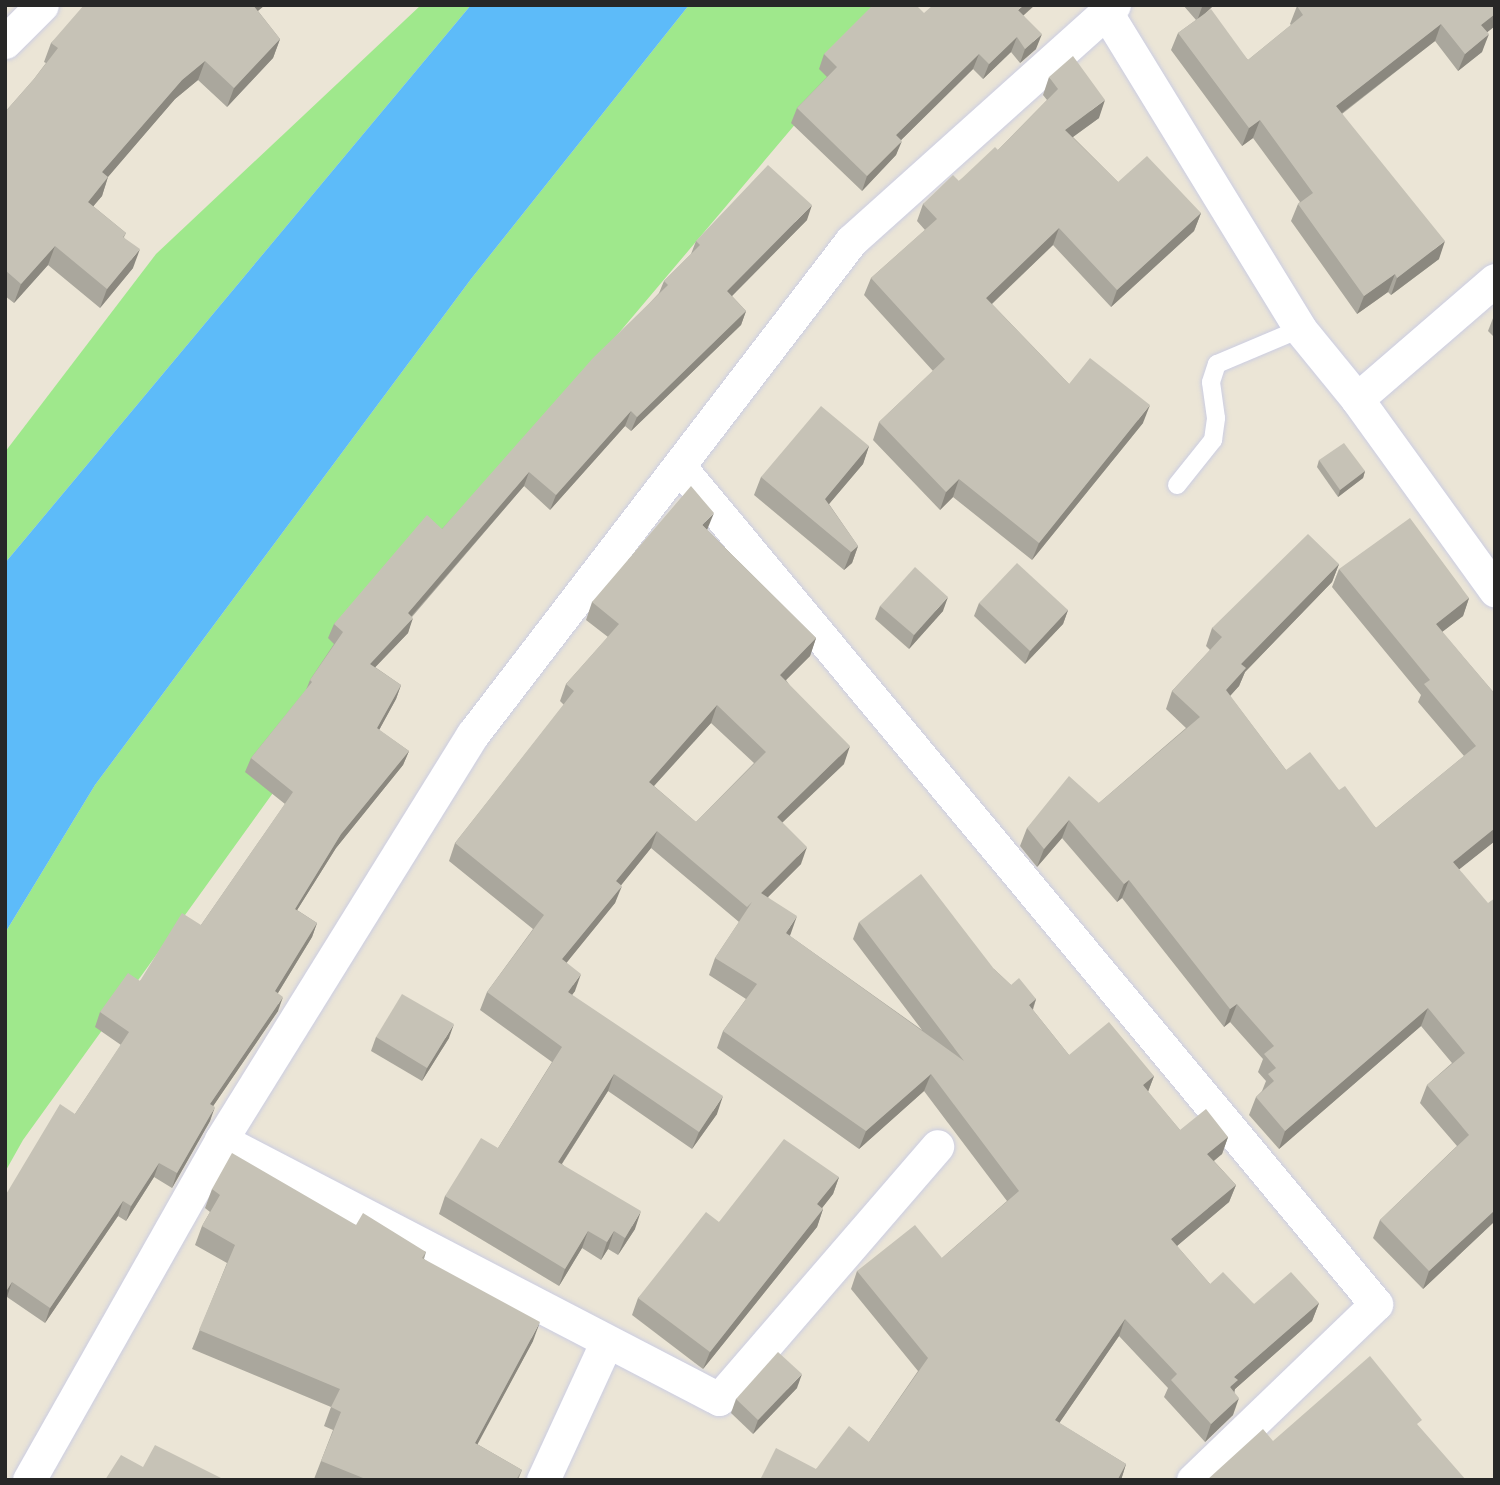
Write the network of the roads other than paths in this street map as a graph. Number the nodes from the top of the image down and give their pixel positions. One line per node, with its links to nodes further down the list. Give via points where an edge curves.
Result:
1 (42, 5): 3 (street)
2 (1110, 8): 5 (street); 7 (street, via 851,241)
3 (5, 42)
4 (1495, 280): 6 (street)
5 (1300, 329): 6 (street); 8 (lane, via 1217,364 1211,382 1216,418 1213,440)
6 (1357, 399): 9 (street)
7 (679, 467): 10 (street, via 473,734); 15 (street, via 1377,1304)
8 (1177, 485)
9 (1495, 590)
10 (221, 1140): 12 (street); 13 (street)
11 (937, 1146): 12 (street, via 719,1399)
12 (606, 1343): 14 (street)
13 (29, 1480)
14 (543, 1480)
15 (1193, 1480)

